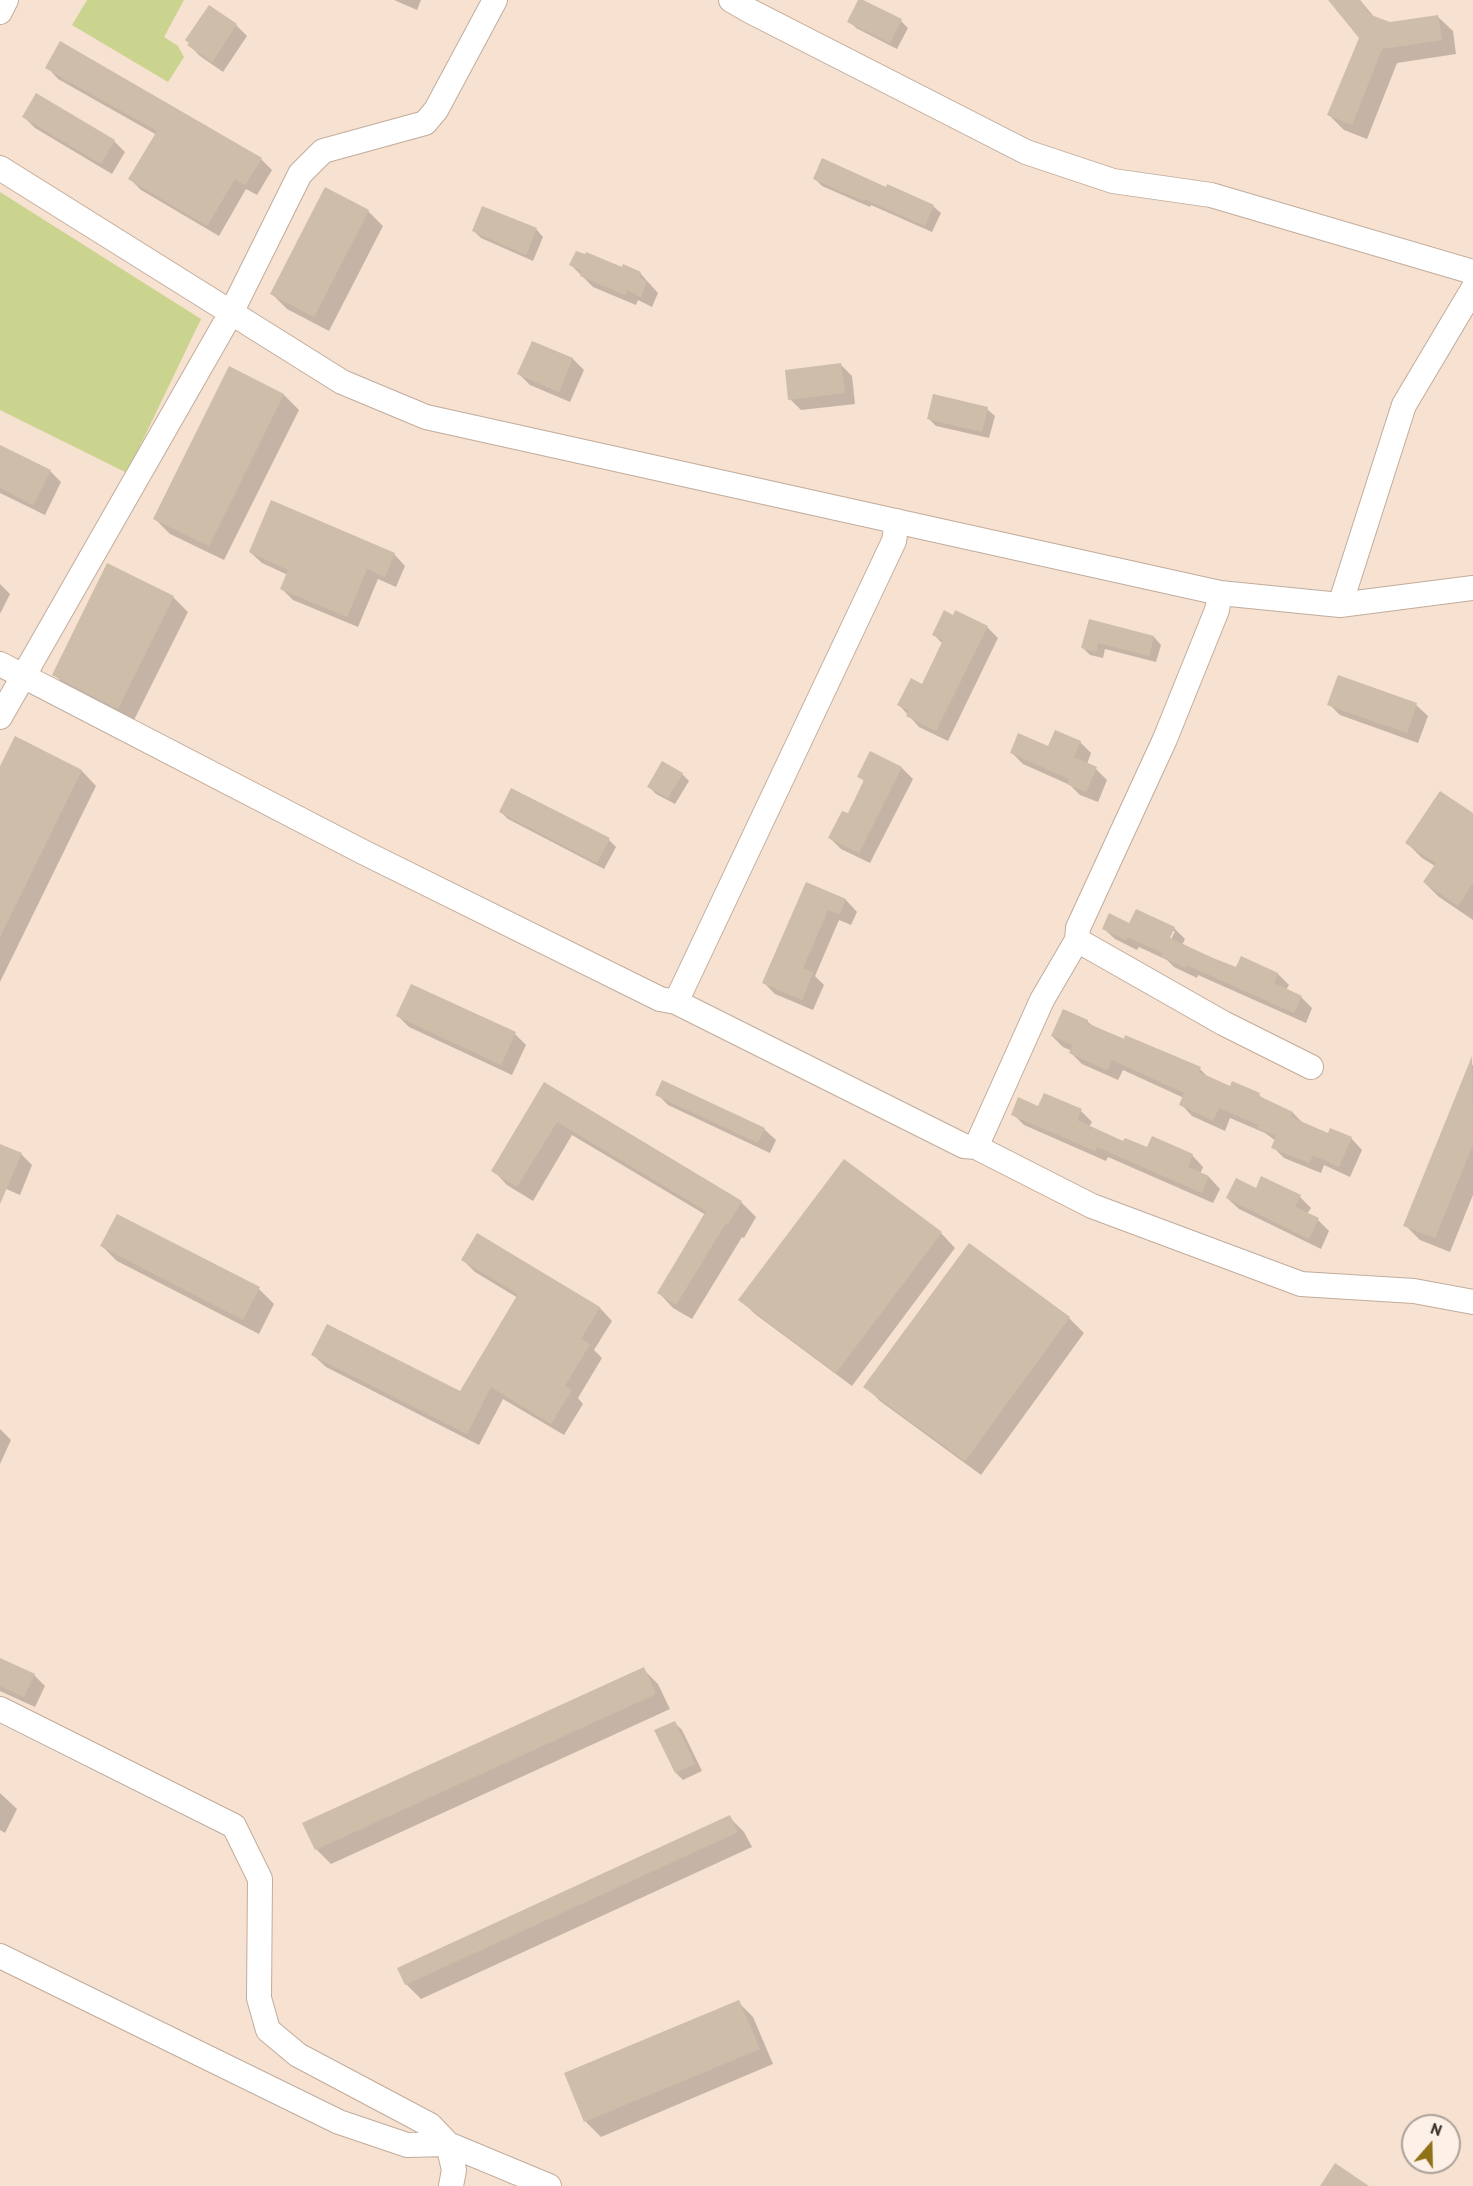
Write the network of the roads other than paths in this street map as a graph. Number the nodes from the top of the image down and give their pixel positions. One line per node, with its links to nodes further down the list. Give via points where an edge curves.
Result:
1 (6, 0): 4 (street)
2 (495, 0): 8 (street, via 436,110 425,123 323,151 300,174)
3 (731, 0): 6 (street, via 1026,152 1113,181 1211,195)
4 (0, 12)
5 (0, 168): 8 (street)
6 (1473, 272)
7 (1473, 289): 12 (street, via 1404,405)
8 (231, 313): 9 (street, via 342,382 426,417); 14 (street)
9 (897, 522): 11 (street); 17 (street, via 894,541)
10 (1473, 588): 12 (street)
11 (1220, 593): 12 (street); 16 (street, via 1217,610 1165,739 1078,928)
12 (1340, 605)
13 (0, 664): 14 (street)
14 (23, 675): 15 (street); 17 (street, via 363,852 660,999)
15 (0, 717)
16 (1077, 940): 18 (street, via 1223,1023); 19 (street, via 1042,1000)
17 (676, 1002): 19 (street, via 964,1146)
18 (1311, 1067)
19 (976, 1147): 20 (street, via 1092,1206 1301,1284 1414,1291)
20 (1473, 1302)
21 (0, 1709): 23 (street, via 234,1826 260,1879 259,1998 268,2030 298,2055 430,2125)
22 (0, 1956): 23 (street, via 339,2122 407,2145)
23 (448, 2144): 24 (street, via 454,2170); 25 (street)
24 (451, 2186)
25 (549, 2186)

